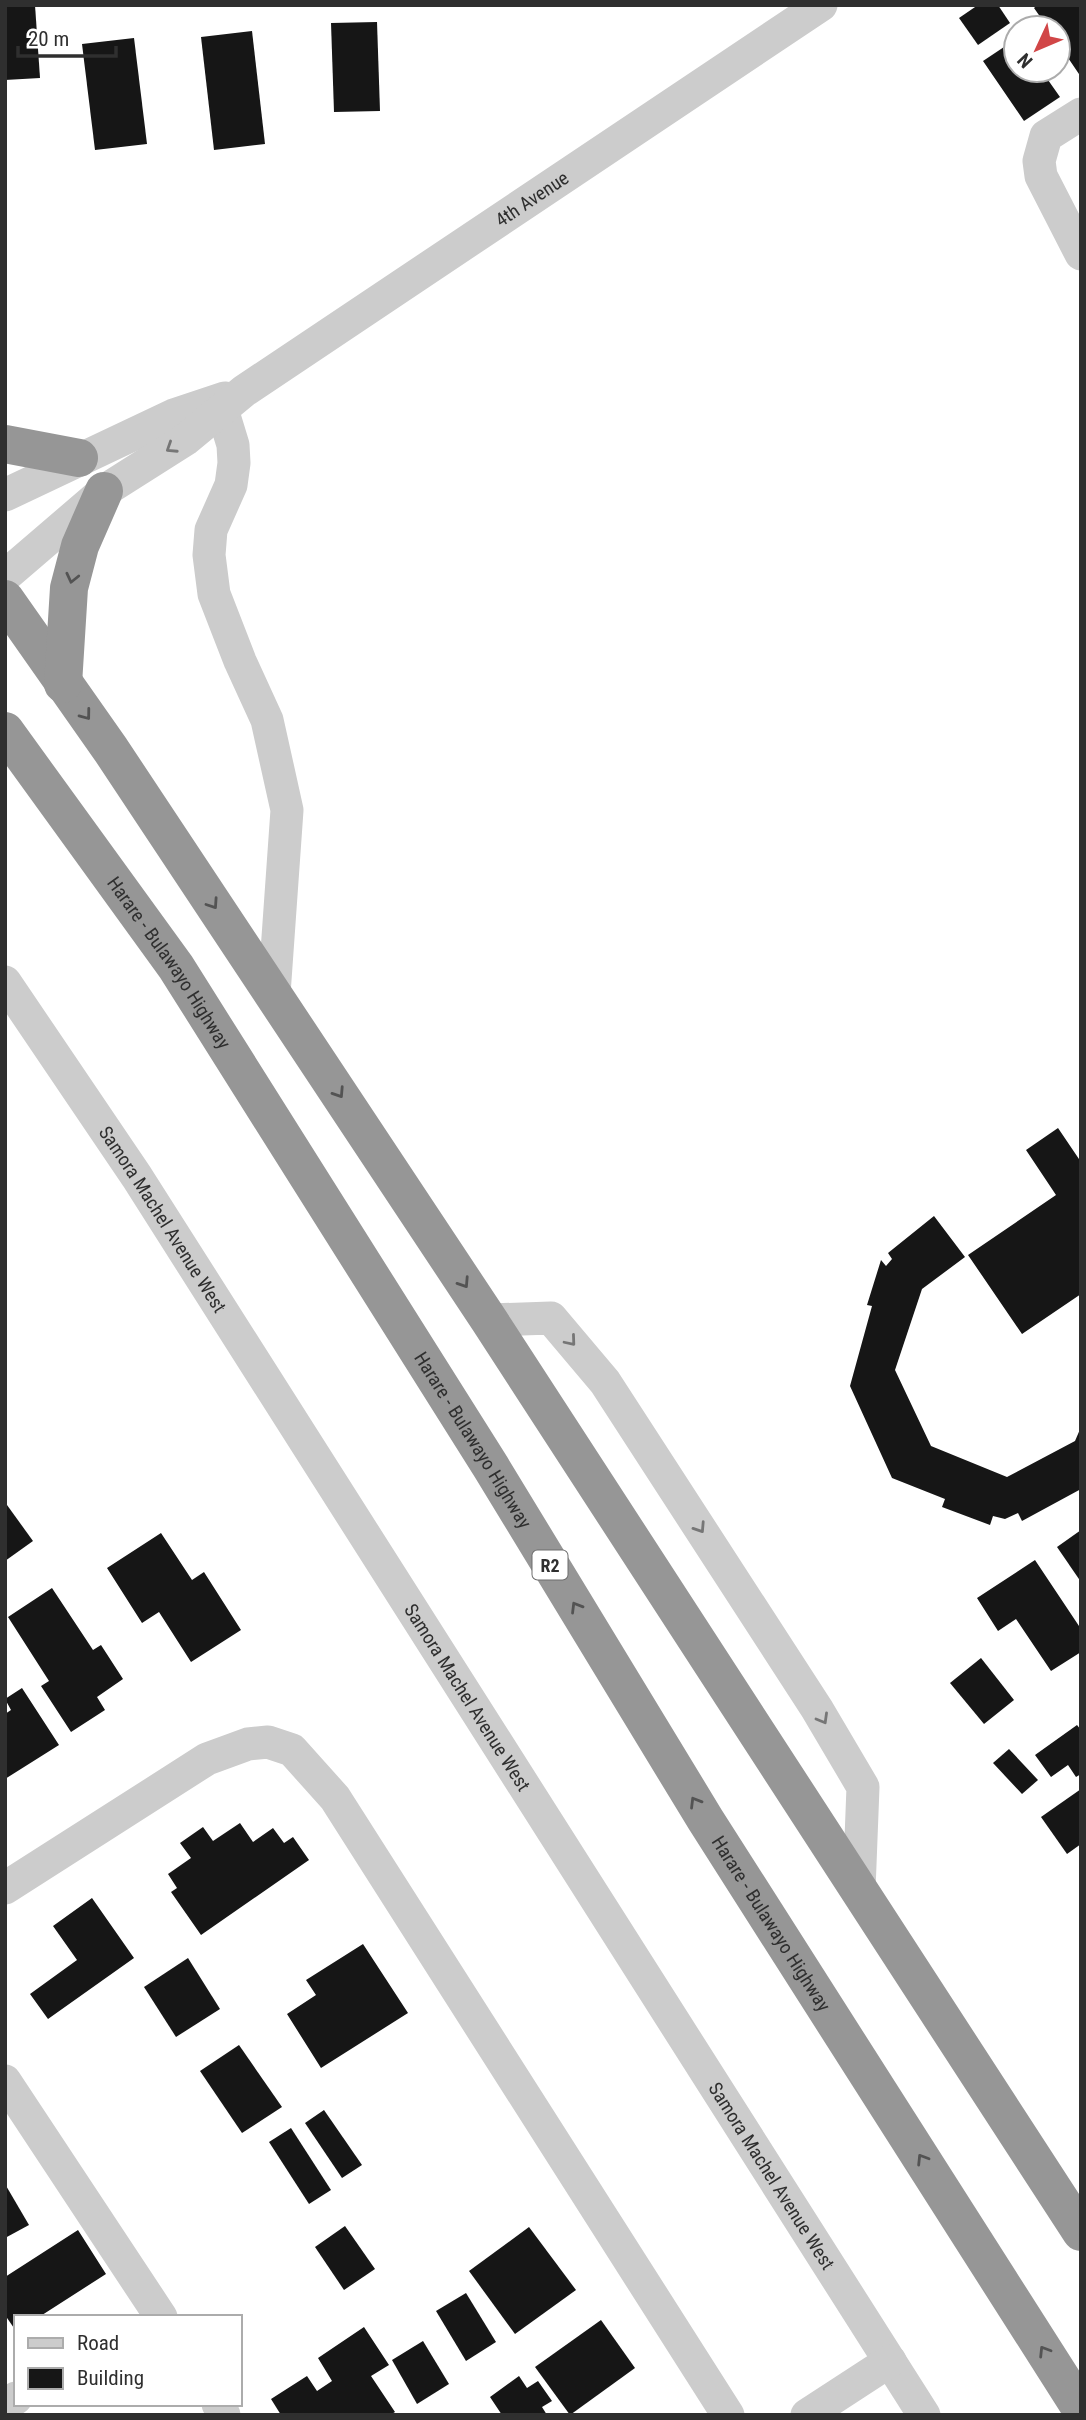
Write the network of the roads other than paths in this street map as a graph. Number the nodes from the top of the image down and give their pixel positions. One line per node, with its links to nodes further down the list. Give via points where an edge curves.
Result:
1 (821, 5): 4 (street, 4th Avenue)
2 (1081, 114): 3 (street, via 1046,136 1039,161 1041,176)
3 (1081, 254)
4 (233, 400): 6 (street, via 174,415); 7 (street, one-way to 7, via 186,439); 14 (street, via 231,485 211,530 209,555 214,594 267,720 287,810)
5 (5, 444): 6 (highway)
6 (79, 458): 8 (street)
7 (104, 491): 9 (street); 11 (highway, one-way to 11, via 80,546 69,588)
8 (5, 495)
9 (5, 576)
10 (5, 599): 11 (highway)
11 (63, 684): 14 (highway, one-way to 14)
12 (5, 731): 22 (highway, Harare - Bulawayo Highway / R2, one-way to 12, via 705,1819 484,1456 183,979)
13 (5, 982): 21 (street, Samora Machel Avenue West, via 144,1189)
14 (274, 995): 15 (highway, one-way to 15)
15 (489, 1320): 17 (highway); 17 (street, one-way to 17, via 551,1318 605,1382 681,1499 863,1787)
16 (5, 1888): 23 (street, via 207,1759 248,1744 268,1742 292,1750 335,1798)
17 (859, 1890): 19 (highway)
18 (5, 2081): 20 (street)
19 (1081, 2232)
20 (152, 2313)
21 (890, 2361): 24 (street); 25 (street, Samora Machel Avenue West)
22 (1081, 2409)
23 (728, 2415)
24 (807, 2415)
25 (925, 2415)

